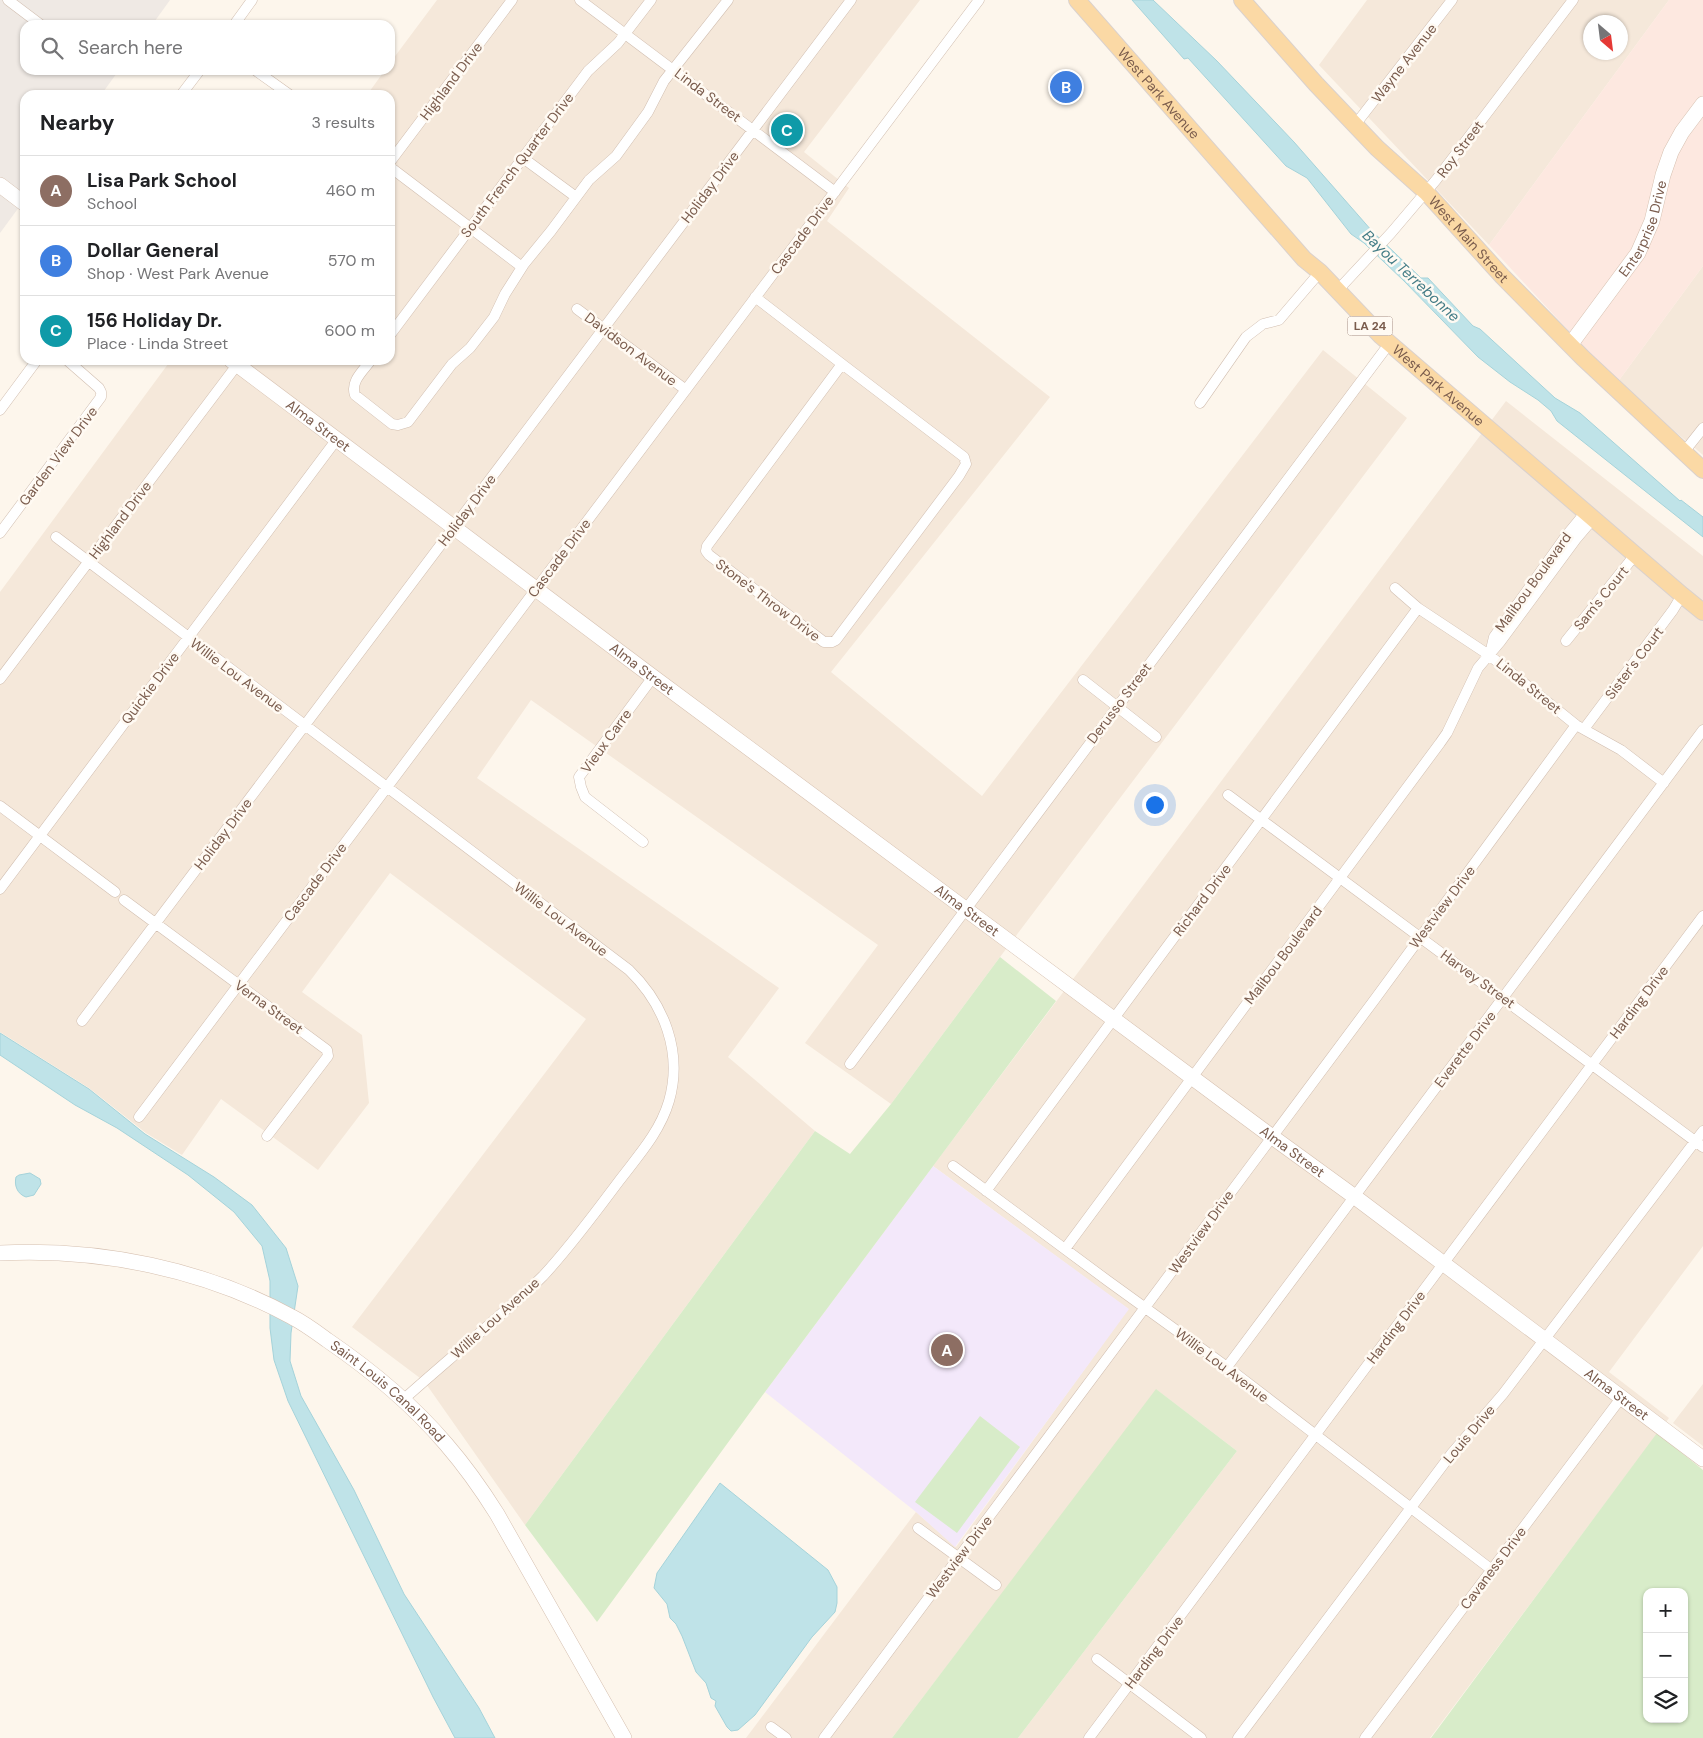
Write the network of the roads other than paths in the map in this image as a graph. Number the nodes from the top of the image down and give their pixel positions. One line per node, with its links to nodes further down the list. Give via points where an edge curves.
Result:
1 (8, 0): 13 (street)
2 (252, 0): 14 (street)
3 (512, 0): 24 (street, Highland Drive)
4 (580, 0): 15 (street, Linda Street)
5 (651, 0): 15 (street, South French Quarter Drive)
6 (728, 0): 16 (street)
7 (851, 0): 23 (street, Holiday Drive)
8 (979, 0): 28 (street, Cascade Drive)
9 (1076, 0): 34 (main road, West Park Avenue / LA 24, via 1304,259)
10 (1242, 0): 22 (main road, West Main Street)
11 (1452, 0): 22 (street, Wayne Avenue)
12 (1573, 0): 29 (street, Roy Street)
13 (34, 20)
14 (238, 20)
15 (626, 33): 16 (street, Linda Street); 25 (street, South French Quarter Drive, via 588,71)
16 (673, 69): 23 (street, Linda Street); 30 (street, via 648,112 616,156 589,180)
17 (196, 75): 19 (street)
18 (262, 75): 20 (street)
19 (185, 90)
20 (283, 90)
21 (1703, 104): 41 (street, Enterprise Drive, via 1672,152 1652,221 1638,253)
22 (1355, 125): 29 (main road, West Main Street)
23 (753, 130): 28 (street, Linda Street); 39 (street, Holiday Drive)
24 (395, 155)
25 (523, 158): 30 (street); 32 (street, South French Quarter Drive)
26 (395, 171): 32 (street)
27 (0, 185): 31 (street)
28 (835, 192): 36 (street, Cascade Drive)
29 (1426, 192): 35 (street, Roy Street); 41 (main road, West Main Street)
30 (576, 198): 33 (street)
31 (20, 200)
32 (470, 228): 33 (street); 38 (street, South French Quarter Drive)
33 (522, 267): 47 (street, via 490,323 452,364 408,422 398,426 392,424 359,399 354,391 355,382)
34 (1320, 272): 35 (main road, West Park Avenue / LA 24); 49 (street, via 1279,320 1263,324 1246,337)
35 (1337, 291): 40 (main road, West Park Avenue / LA 24)
36 (755, 297): 42 (street, Stone's Throw Drive); 48 (street, Cascade Drive)
37 (577, 309): 39 (street, Davidson Avenue)
38 (395, 328)
39 (604, 329): 48 (street, Davidson Avenue); 56 (street, Holiday Drive)
40 (1389, 344): 55 (main road, West Park Avenue / LA 24); 72 (street, Derusso Street)
41 (1570, 345): 53 (main road, West Main Street)
42 (842, 364): 42 (street, Stone's Throw Drive, via 964,457 966,464 836,640 824,642 706,551)
43 (33, 365): 50 (street)
44 (73, 365): 57 (street, Garden View Drive, via 99,388 101,397)
45 (234, 365): 60 (street, Highland Drive)
46 (240, 365): 52 (street, Alma Street)
47 (367, 365)
48 (686, 390): 62 (street, Cascade Drive)
49 (1200, 403)
50 (0, 410)
51 (1703, 428): 53 (street)
52 (337, 439): 56 (street, Alma Street); 66 (street, Quickie Drive)
53 (1684, 452): 54 (main road, West Main Street)
54 (1703, 470)
55 (1589, 516): 59 (main road, West Park Avenue / LA 24); 68 (street, Malibou Boulevard, via 1494,637)
56 (454, 527): 62 (street, Alma Street); 73 (street, Holiday Drive)
57 (0, 533)
58 (56, 537): 60 (street, Willie Lou Avenue)
59 (1635, 555): 63 (main road, West Park Avenue / LA 24); 67 (street, Sam's Court)
60 (88, 562): 66 (street, Willie Lou Avenue); 70 (street, Highland Drive)
61 (1395, 588): 64 (street, Linda Street)
62 (536, 589): 69 (street, Alma Street); 78 (street, Cascade Drive)
63 (1682, 595): 65 (main road, West Park Avenue / LA 24); 74 (street, Sister's Court)
64 (1418, 608): 68 (street, Linda Street); 81 (street, Richard Drive)
65 (1703, 612)
66 (188, 638): 73 (street, Willie Lou Avenue); 82 (street, Quickie Drive)
67 (1566, 641)
68 (1489, 655): 74 (street, Linda Street); 84 (street, Malibou Boulevard, via 1478,668 1447,733)
69 (653, 677): 83 (street, Vieux Carre, via 579,777 585,797); 88 (street, Alma Street)
70 (0, 679)
71 (1083, 680): 72 (street)
72 (1117, 706): 76 (street); 88 (street, Derusso Street)
73 (304, 726): 78 (street, Willie Lou Avenue); 90 (street, Holiday Drive)
74 (1580, 727): 77 (street, Linda Street, via 1622,750); 91 (street, Westview Drive)
75 (1703, 730): 77 (street, Everette Drive)
76 (1156, 737)
77 (1664, 783): 93 (street, Everette Drive)
78 (386, 787): 92 (street, Cascade Drive); 114 (street, Willie Lou Avenue, via 629,970 656,1004 667,1026 674,1068 669,1101 656,1131 568,1247 523,1295)
79 (1228, 794): 81 (street, Harvey Street)
80 (0, 806): 82 (street)
81 (1262, 819): 84 (street, Harvey Street); 94 (street, Richard Drive)
82 (40, 835): 85 (street, Quickie Drive); 86 (street)
83 (643, 842)
84 (1340, 878): 91 (street, Harvey Street); 98 (street, Malibou Boulevard)
85 (0, 889)
86 (114, 892)
87 (124, 900): 90 (street, Verna Street)
88 (965, 908): 94 (street, Alma Street); 96 (street, Derusso Street)
89 (1703, 916): 97 (street, Harding Drive)
90 (156, 923): 92 (street, Verna Street); 95 (street, Holiday Drive)
91 (1420, 936): 93 (street, Harvey Street); 102 (street, Westview Drive)
92 (238, 985): 99 (street, Cascade Drive); 101 (street, Verna Street, via 326,1048 328,1053)
93 (1503, 998): 97 (street, Harvey Street); 106 (street, Everette Drive)
94 (1113, 1019): 98 (street, Alma Street); 105 (street, Richard Drive)
95 (82, 1021)
96 (850, 1064)
97 (1592, 1064): 103 (street, Harvey Street); 109 (street, Harding Drive)
98 (1192, 1078): 102 (street, Alma Street); 107 (street, Malibou Boulevard)
99 (139, 1117)
100 (1703, 1131): 103 (street, Louis Drive)
101 (267, 1136)
102 (1271, 1136): 106 (street, Alma Street); 110 (street, Westview Drive)
103 (1699, 1144): 111 (street, Louis Drive)
104 (953, 1166): 105 (street, Willie Lou Avenue)
105 (986, 1191): 107 (street, Willie Lou Avenue)
106 (1355, 1197): 109 (street, Alma Street); 112 (street, Everette Drive)
107 (1065, 1250): 110 (street, Willie Lou Avenue)
108 (0, 1254): 114 (street, Saint Louis Canal Road, via 78,1254 169,1269 215,1284 262,1301 294,1318 355,1358)
109 (1444, 1264): 111 (street, Alma Street); 115 (street, Harding Drive)
110 (1144, 1308): 112 (street, Willie Lou Avenue); 119 (street, Westview Drive)
111 (1544, 1340): 113 (street, Alma Street); 117 (street, Louis Drive)
112 (1227, 1367): 115 (street, Willie Lou Avenue)
113 (1622, 1398): 116 (street, Alma Street); 120 (street, Cavaness Drive)
114 (404, 1399): 125 (street, Saint Louis Canal Road, via 448,1445 498,1514)
115 (1315, 1436): 117 (street, Willie Lou Avenue); 123 (street, Harding Drive)
116 (1703, 1459)
117 (1412, 1507): 120 (street, Willie Lou Avenue); 130 (street, Louis Drive)
118 (918, 1528): 119 (street)
119 (958, 1557): 121 (street); 127 (street, Westview Drive)
120 (1491, 1569): 131 (street, Cavaness Drive)
121 (996, 1585)
122 (1097, 1660): 123 (street)
123 (1130, 1684): 128 (street, Harding Drive); 129 (street)
124 (771, 1727): 126 (street)
125 (624, 1738)
126 (786, 1738)
127 (824, 1738)
128 (1089, 1738)
129 (1201, 1738)
130 (1238, 1738)
131 (1365, 1738)

